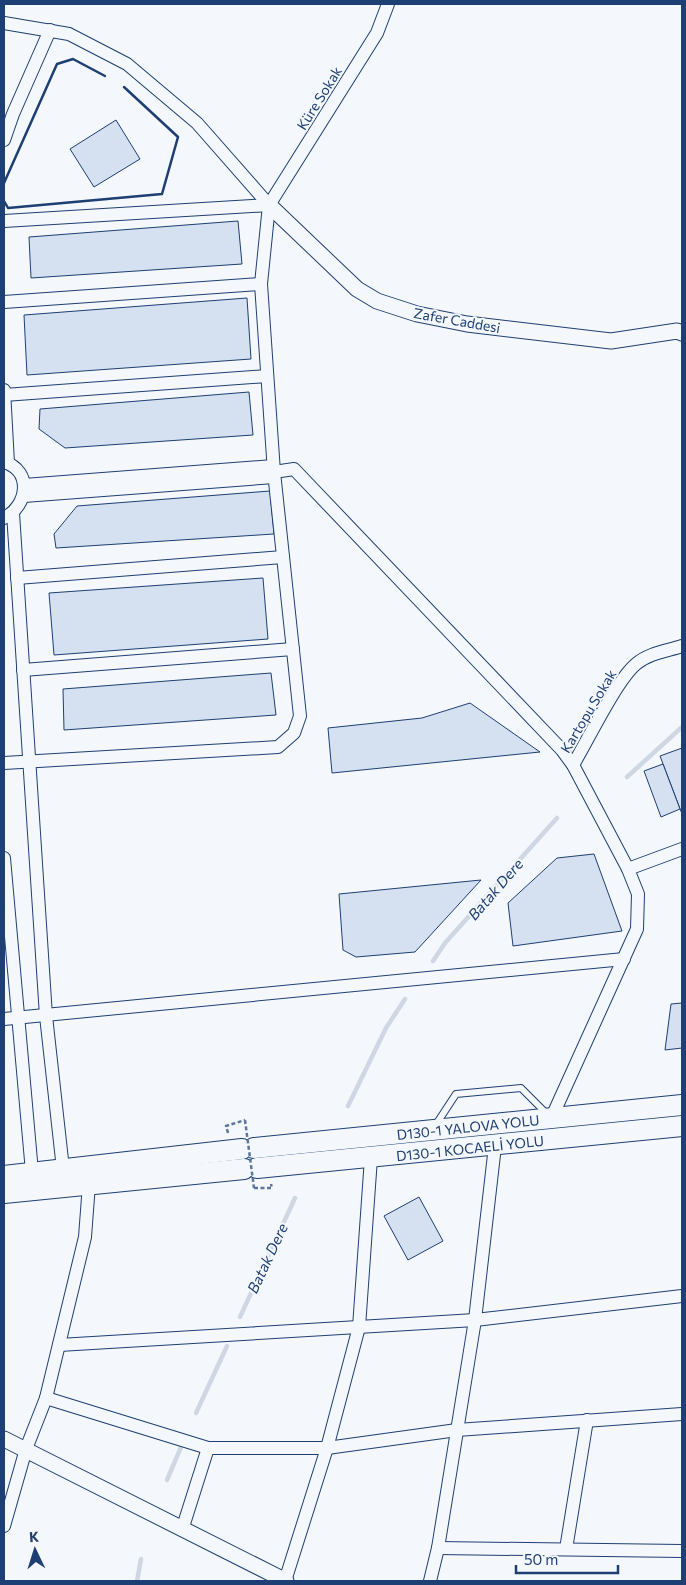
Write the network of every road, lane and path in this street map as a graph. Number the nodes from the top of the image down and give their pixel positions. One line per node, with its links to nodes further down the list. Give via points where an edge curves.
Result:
1 (388, 4): 5 (street, Küre Sokak, via 377,33)
2 (4, 23): 3 (street)
3 (50, 30): 4 (street); 5 (street, via 69,34 127,64 197,123)
4 (4, 140)
5 (269, 205): 6 (street); 7 (street); 9 (street, Zafer Caddesi, via 357,289 377,301 417,314 467,324 612,342)
6 (4, 221)
7 (260, 284): 8 (street); 10 (street)
8 (4, 302)
9 (682, 333)
10 (267, 376): 12 (street); 14 (street)
11 (4, 390): 12 (street)
12 (4, 395): 13 (street)
13 (6, 462): 15 (street, via 21,476)
14 (274, 471): 15 (street); 17 (street); 24 (street, via 294,469 466,652 541,726)
15 (24, 490): 16 (street, via 20,506)
16 (8, 516): 18 (street)
17 (283, 557): 18 (street); 20 (street)
18 (17, 578): 21 (street)
19 (682, 646): 24 (street, Kartopu Sokak, via 636,664)
20 (293, 649): 21 (street); 22 (street, via 300,716 294,733 278,747)
21 (23, 670): 22 (street)
22 (29, 761): 23 (street); 29 (street)
23 (4, 763)
24 (573, 765): 27 (street)
25 (682, 849): 27 (street)
26 (4, 858): 30 (street)
27 (628, 869): 28 (street, via 638,894 637,929)
28 (624, 959): 29 (street); 33 (street)
29 (46, 1016): 30 (street); 39 (street)
30 (17, 1019): 31 (street); 40 (street)
31 (4, 1020)
32 (682, 1105): 33 (highway, D130-1 YALOVA YOLU)
33 (551, 1118): 35 (highway, D130-1 YALOVA YOLU); 35 (lane, via 521,1088 456,1094)
34 (682, 1126): 37 (highway, D130-1 KOCAELİ YOLU)
35 (431, 1131): 36 (highway, D130-1 YALOVA YOLU)
36 (243, 1143): 39 (highway, D130-1 YALOVA YOLU); 41 (path, bridge, via 227,1132 226,1126 245,1120 254,1188 272,1188 272,1184)
37 (495, 1146): 38 (highway, D130-1 KOCAELİ YOLU); 46 (street)
38 (371, 1158): 41 (highway, D130-1 KOCAELİ YOLU); 47 (street)
39 (63, 1169): 40 (highway, D130-1 YALOVA YOLU)
40 (32, 1172): 42 (highway, D130-1 YALOVA YOLU)
41 (255, 1174): 43 (highway, D130-1 KOCAELİ YOLU)
42 (4, 1176)
43 (89, 1184): 44 (highway, D130-1 KOCAELİ YOLU); 48 (street, via 84,1237)
44 (4, 1193)
45 (682, 1296): 46 (street)
46 (475, 1320): 47 (street); 52 (street)
47 (359, 1327): 48 (street); 55 (street)
48 (59, 1345): 49 (street)
49 (46, 1398): 54 (street); 56 (street)
50 (682, 1414): 51 (street)
51 (587, 1420): 52 (street); 60 (street)
52 (457, 1430): 55 (street); 59 (street)
53 (4, 1439): 56 (street)
54 (208, 1448): 55 (street); 58 (street)
55 (328, 1448): 62 (street)
56 (26, 1449): 57 (street); 58 (street)
57 (4, 1526)
58 (182, 1530): 62 (street)
59 (438, 1548): 60 (street); 63 (street)
60 (566, 1549): 61 (street)
61 (682, 1552)
62 (286, 1581)
63 (430, 1581)

